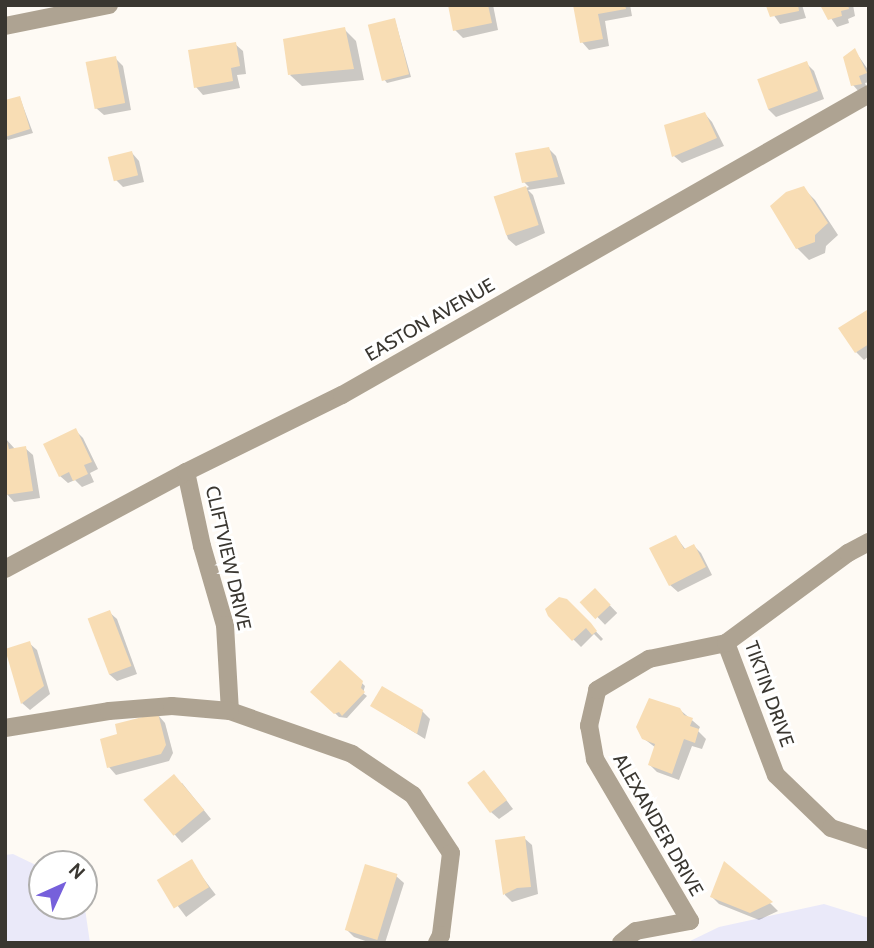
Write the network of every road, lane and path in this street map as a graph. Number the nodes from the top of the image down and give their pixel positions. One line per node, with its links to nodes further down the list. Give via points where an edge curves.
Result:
1 (109, 5): 2 (street)
2 (5, 26)
3 (869, 94): 4 (street, EASTON AVENUE, via 342,395)
4 (186, 472): 6 (street, EASTON AVENUE); 8 (street, CLIFTVIEW DRIVE, via 225,625)
5 (869, 542): 7 (street, TIKTIN DRIVE)
6 (5, 569)
7 (726, 643): 10 (street, TIKTIN DRIVE, via 776,775 831,828); 12 (street, ALEXANDER DRIVE, via 649,659 597,690 589,726 595,759 690,921 636,931)
8 (230, 711): 9 (street, via 159,707); 11 (street, via 352,754 413,795 451,853 442,935)
9 (5, 728)
10 (869, 840)
11 (437, 943)
12 (621, 943)

